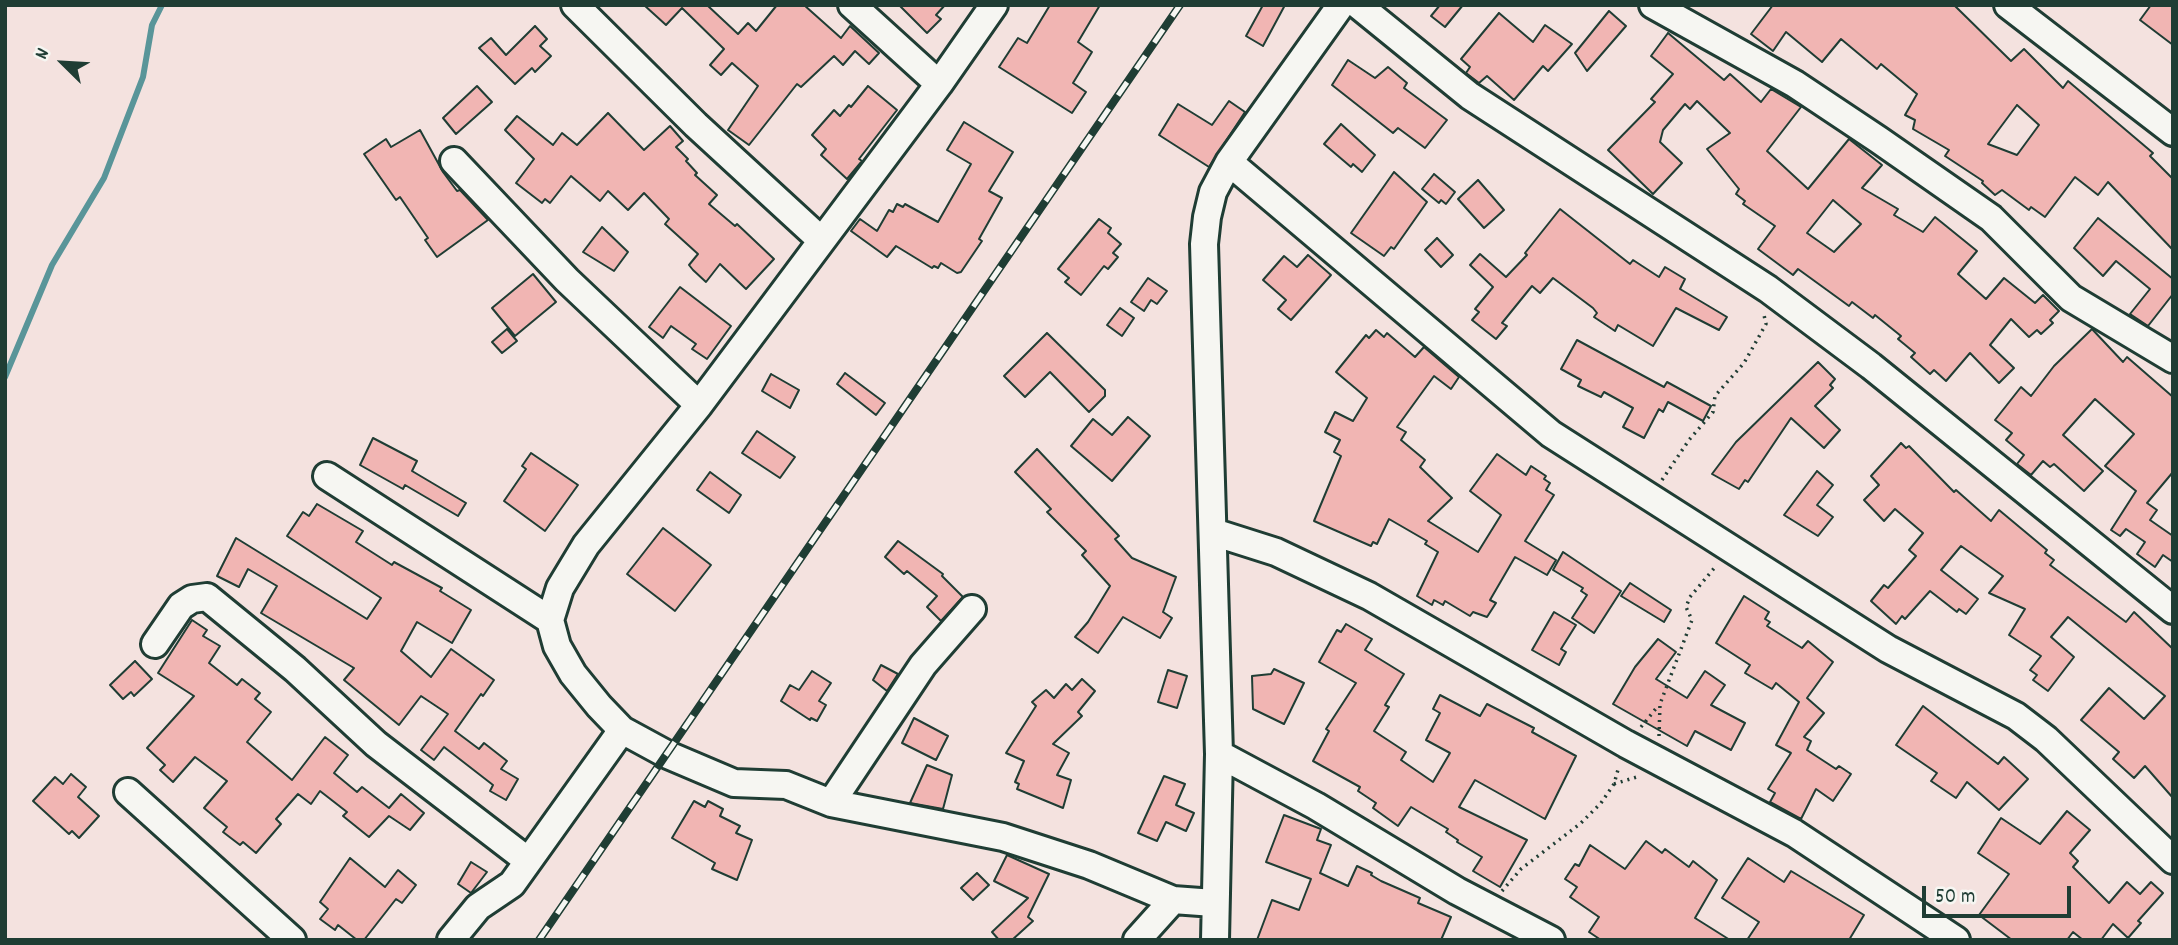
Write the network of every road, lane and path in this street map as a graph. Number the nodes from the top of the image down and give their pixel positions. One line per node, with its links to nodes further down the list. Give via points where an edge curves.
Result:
1 (575, 5): 12 (street)
2 (852, 5): 8 (street)
3 (994, 5): 8 (street)
4 (1341, 5): 11 (street)
5 (1358, 5): 13 (street, via 1470,96)
6 (1653, 5): 14 (street, via 1773,71 1879,140 1991,218 2071,298)
7 (2008, 5): 9 (street)
8 (939, 84): 12 (street)
9 (2173, 132)
10 (454, 161): 15 (street, via 568,281)
11 (1229, 162): 17 (street, via 1551,434); 18 (street, via 1213,192 1204,244)
12 (821, 240): 15 (street)
13 (1768, 289): 17 (path, via 1766,324 1744,363 1715,396 1713,412); 21 (street, via 1871,366)
14 (2173, 359)
15 (699, 405): 22 (street, via 586,545 560,588)
16 (327, 476): 22 (street)
17 (1652, 497): 19 (street)
18 (1213, 532): 26 (street, via 1328,574); 27 (street)
19 (1727, 545): 24 (path, via 1712,575 1690,597 1686,607 1692,620); 32 (street, via 1888,649 2016,716 2046,738)
20 (972, 609): 30 (street, via 909,685)
21 (2173, 610)
22 (550, 620): 25 (street, via 557,646 573,674)
23 (155, 645): 31 (street, via 181,606 207,597 386,752)
24 (1660, 704): 26 (path); 28 (path, via 1659,736)
25 (622, 730): 30 (street, via 734,783 786,785); 31 (street)
26 (1626, 744): 28 (street); 35 (path, via 1614,784 1601,803 1521,869)
27 (1219, 754): 34 (street); 35 (street)
28 (1673, 767): 41 (street, via 1794,833)
29 (128, 792): 36 (street)
30 (831, 803): 33 (street, via 1003,837)
31 (527, 860): 37 (street, via 512,884 478,907)
32 (2173, 860)
33 (1172, 900): 34 (street); 38 (street)
34 (1214, 903): 39 (street)
35 (1489, 906): 40 (street)
36 (292, 940)
37 (451, 940)
38 (1137, 940)
39 (1214, 940)
40 (1551, 940)
41 (1956, 940)

